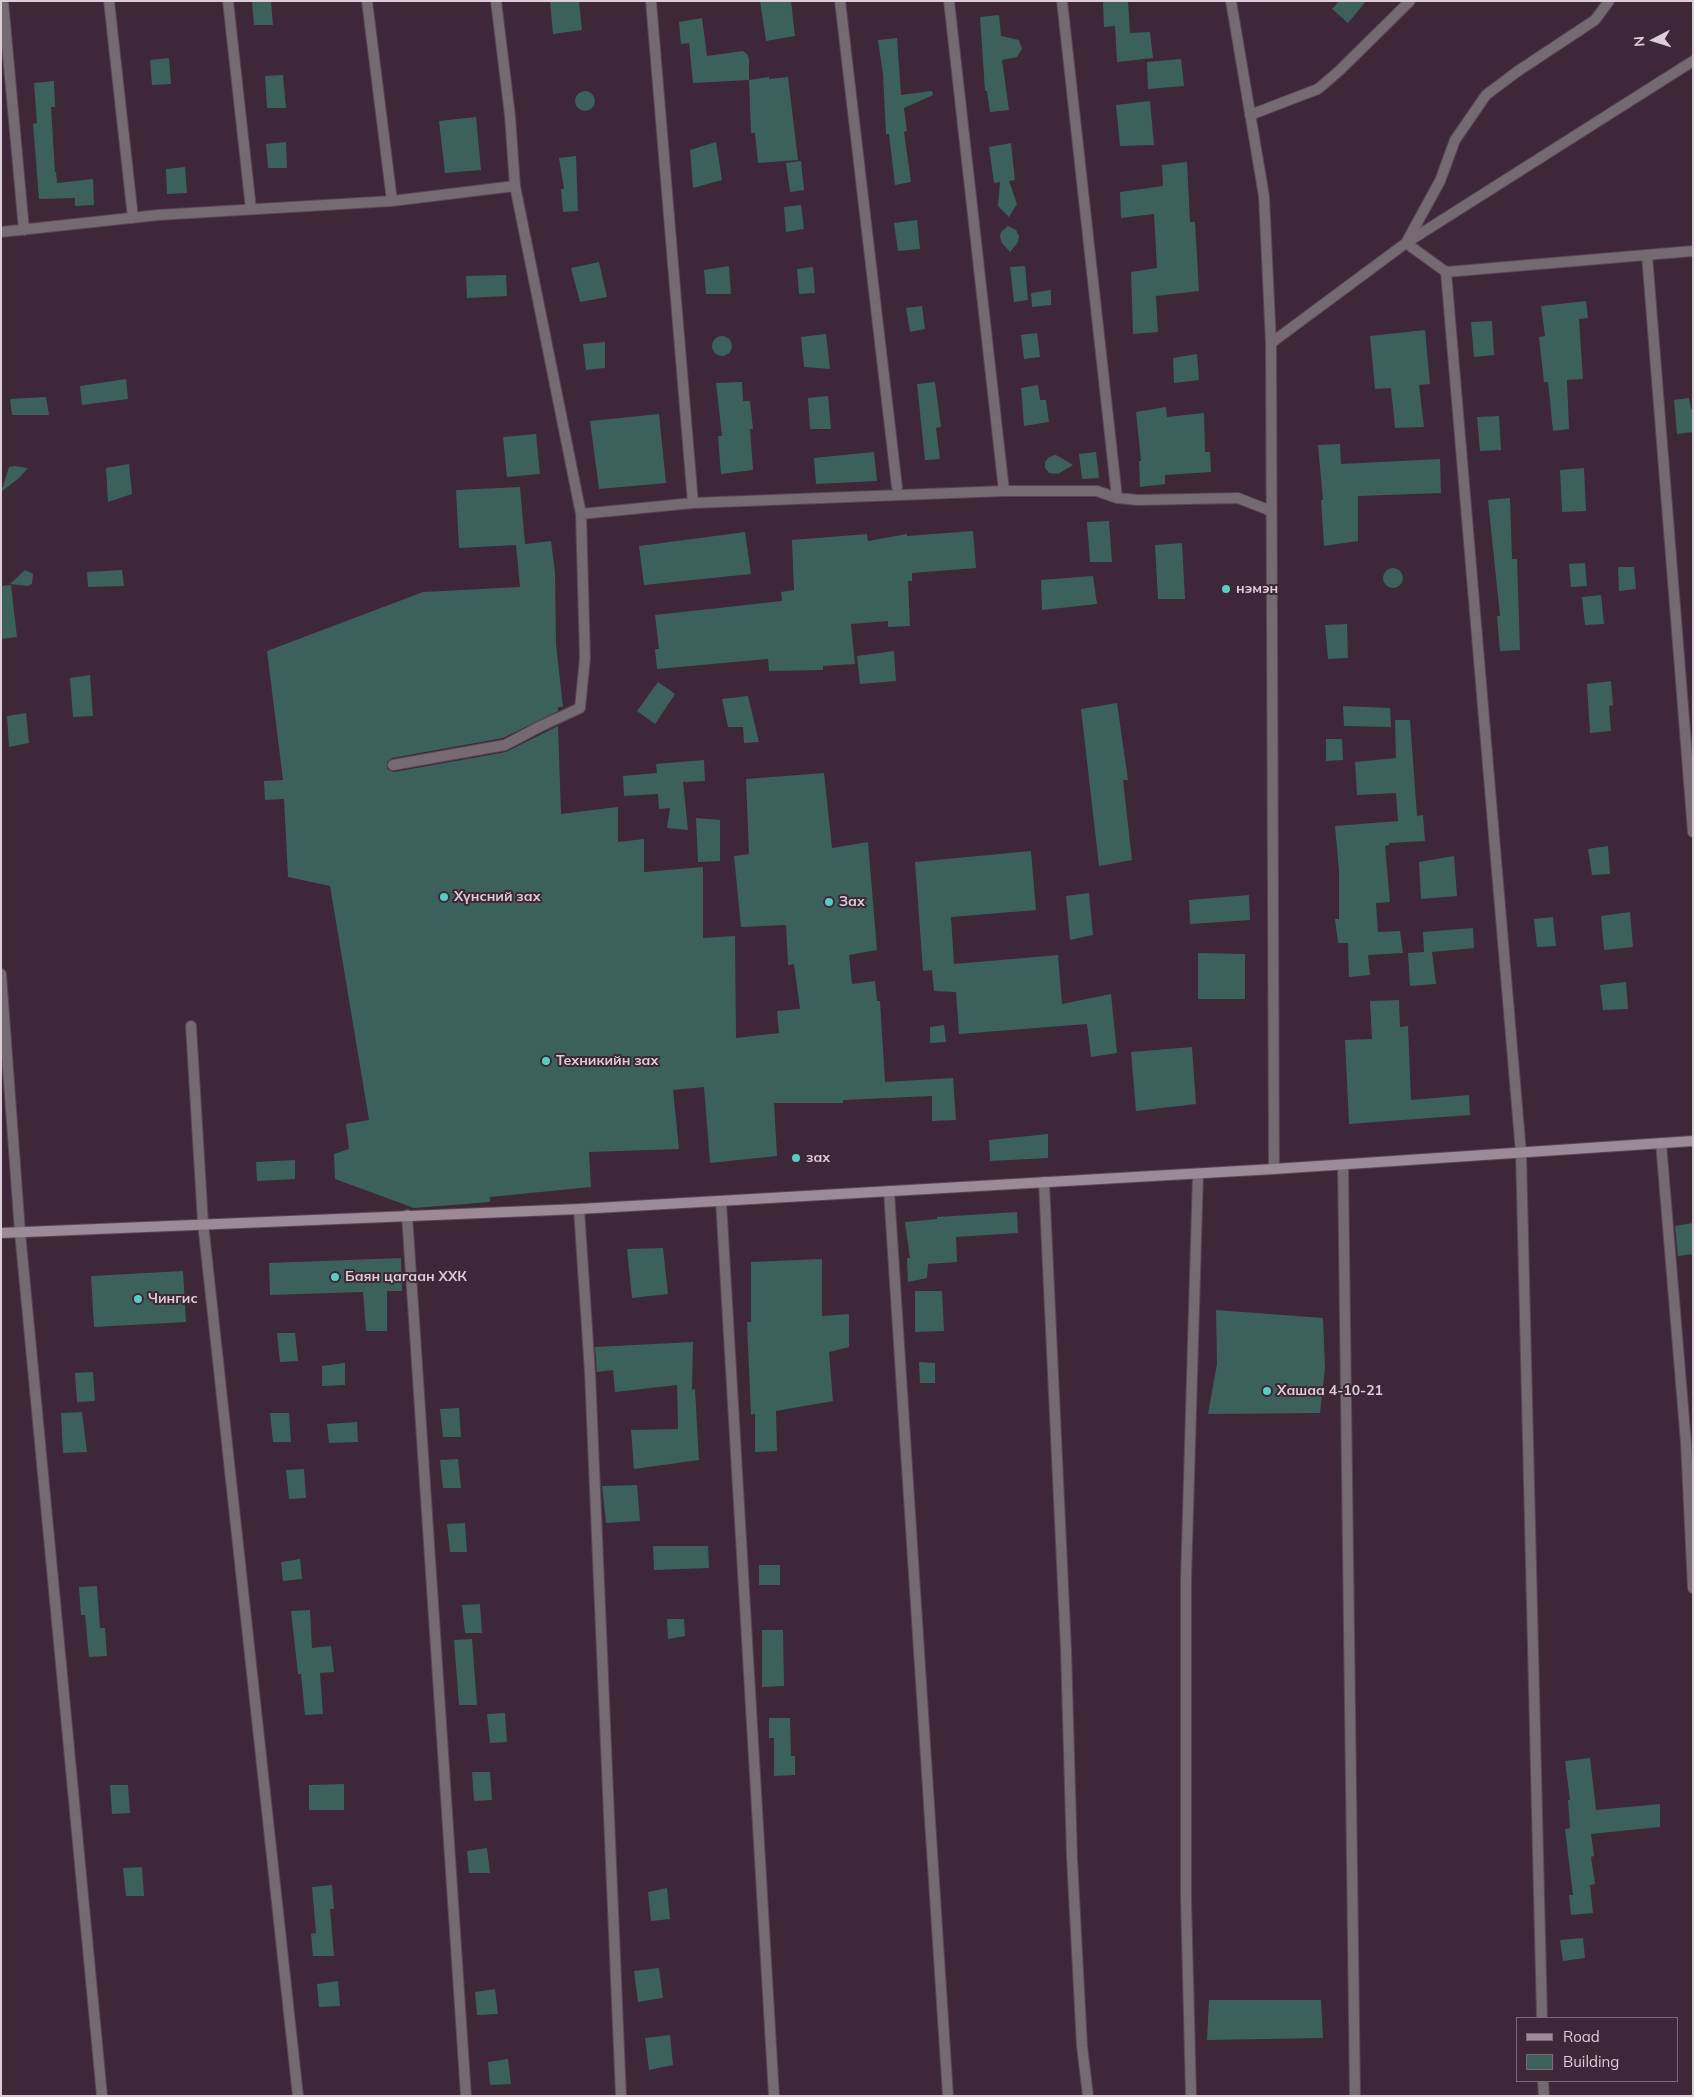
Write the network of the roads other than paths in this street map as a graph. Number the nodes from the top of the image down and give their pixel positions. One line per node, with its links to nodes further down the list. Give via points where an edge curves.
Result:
1 (3, 1): 19 (street)
2 (109, 1): 18 (street)
3 (228, 1): 17 (street)
4 (367, 1): 16 (street)
5 (496, 1): 15 (street)
6 (651, 1): 29 (street)
7 (840, 1): 26 (street)
8 (949, 1): 27 (street)
9 (1062, 1): 28 (street)
10 (1231, 1): 14 (street)
11 (1410, 1): 14 (street, via 1318,89)
12 (1609, 1): 21 (street, via 1595,20 1486,95 1455,140 1440,181)
13 (1693, 61): 21 (street)
14 (1250, 115): 25 (street, via 1264,196)
15 (515, 186): 16 (street); 31 (street)
16 (392, 201): 17 (street)
17 (251, 210): 18 (street)
18 (132, 218): 19 (street)
19 (24, 230): 20 (street)
20 (1, 232)
21 (1406, 243): 24 (street); 25 (street)
22 (1693, 252): 23 (street)
23 (1647, 255): 24 (street); 33 (street)
24 (1446, 272): 38 (street)
25 (1271, 343): 30 (street)
26 (897, 488)
27 (1004, 491): 28 (street, via 1097,491); 29 (street)
28 (1117, 498): 30 (street, via 1238,498)
29 (693, 502): 31 (street)
30 (1271, 511): 40 (street)
31 (581, 514): 32 (street, via 586,658 580,708 505,745)
32 (393, 766)
33 (1693, 832)
34 (1, 974): 48 (street)
35 (191, 1026): 47 (street)
36 (1693, 1141): 37 (main road)
37 (1661, 1143): 38 (main road); 50 (street, via 1686,1442)
38 (1521, 1153): 39 (main road); 51 (street)
39 (1343, 1165): 40 (main road); 61 (street)
40 (1274, 1169): 41 (main road)
41 (1198, 1174): 42 (main road); 60 (street, via 1186,1579 1186,1899)
42 (1044, 1182): 43 (main road); 59 (street, via 1066,1649 1072,1858 1082,2046)
43 (889, 1191): 44 (main road); 58 (street)
44 (721, 1201): 45 (main road); 57 (street)
45 (579, 1209): 46 (main road); 56 (street, via 590,1383)
46 (407, 1215): 47 (main road); 55 (street)
47 (203, 1223): 48 (main road); 54 (street)
48 (20, 1232): 49 (main road); 53 (street)
49 (1, 1233)
50 (1693, 1588)
51 (1542, 2017)
52 (1543, 2082): 62 (street)
53 (102, 2096)
54 (298, 2096)
55 (466, 2096)
56 (621, 2096)
57 (774, 2096)
58 (948, 2096)
59 (1088, 2096)
60 (1191, 2096)
61 (1356, 2096)
62 (1544, 2096)

